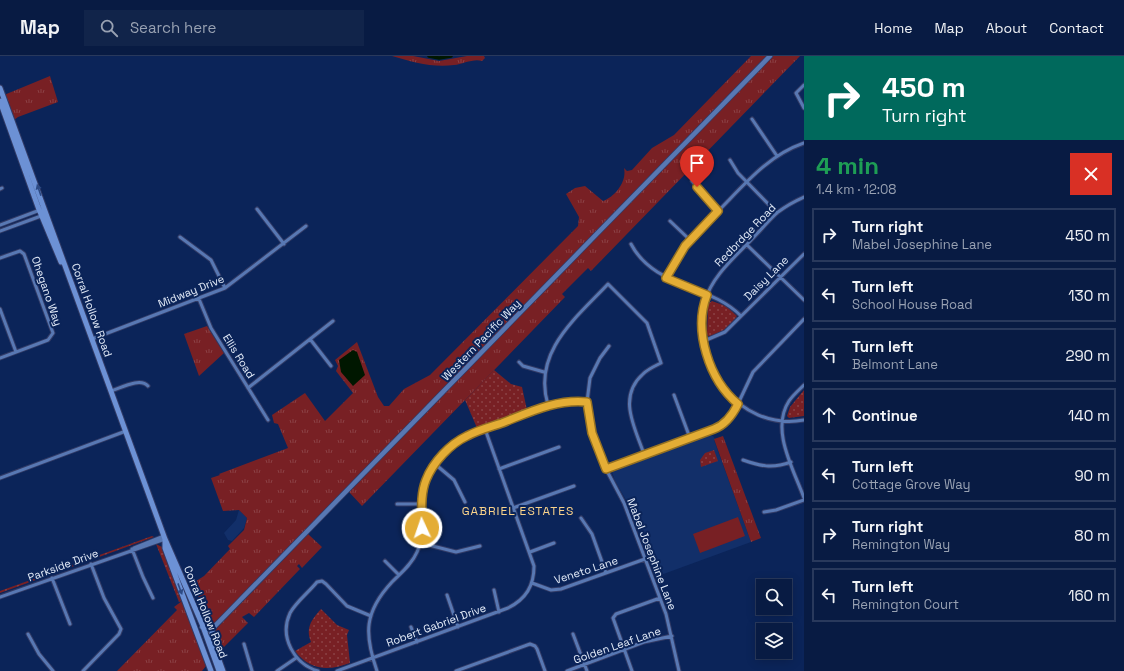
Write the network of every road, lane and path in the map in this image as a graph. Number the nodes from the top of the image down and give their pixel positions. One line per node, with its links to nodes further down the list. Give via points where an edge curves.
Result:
1 (770, 56): 106 (street, Western Pacific Way)
2 (804, 85): 7 (street, via 796,93)
3 (0, 88): 9 (main road)
4 (0, 97): 9 (street)
5 (0, 101): 6 (main road)
6 (1, 106): 18 (main road)
7 (804, 108)
8 (752, 119): 11 (street)
9 (21, 142): 18 (main road, one-way to 9)
10 (804, 143): 11 (street)
11 (777, 156): 14 (street)
12 (730, 160): 14 (street)
13 (692, 181): 17 (street)
14 (746, 182): 17 (street); 19 (street)
15 (804, 197): 19 (street, Redbrdge Road)
16 (257, 208): 26 (street)
17 (718, 211): 25 (street)
18 (42, 212): 21 (street); 23 (street); 41 (main road, Corral Hollow Road)
19 (777, 213): 28 (street, Redbrdge Road)
20 (670, 221): 25 (street)
21 (0, 225)
22 (306, 226): 26 (street, Midway Drive)
23 (0, 231)
24 (180, 237): 33 (street, via 211,260)
25 (690, 240): 32 (street)
26 (284, 244): 33 (street, Midway Drive)
27 (631, 244): 32 (street, via 652,268)
28 (747, 245): 31 (street); 34 (street, Redbrdge Road, via 716,277)
29 (804, 254): 31 (street, Daisy Lane)
30 (0, 258): 45 (street, Ohegano Way, via 16,252 22,252 26,256 52,330 48,340)
31 (780, 277): 36 (street); 38 (street, Daisy Lane)
32 (666, 278): 34 (street)
33 (225, 288): 35 (street, Midway Drive)
34 (707, 295): 38 (street, via 727,303); 43 (street, Redbrdge Road, via 702,319)
35 (199, 299): 41 (street, Midway Drive); 52 (street, Ellis Road, via 211,328)
36 (804, 300)
37 (0, 312): 45 (street)
38 (741, 316): 43 (street, Daisy Lane, via 721,335)
39 (804, 319): 56 (street, via 753,372)
40 (333, 321): 42 (street)
41 (92, 339): 53 (main road, Corral Hollow Road)
42 (310, 339): 48 (street); 52 (street)
43 (704, 341): 56 (street, Redbrdge Road, via 715,373 728,395)
44 (609, 346): 55 (street, Mabel Josephine Lane, via 590,378)
45 (16, 352): 46 (street)
46 (0, 358)
47 (519, 362): 49 (street, via 523,366)
48 (331, 366)
49 (544, 372): 57 (street, via 543,383); 65 (street, via 549,356 563,333 608,284 647,323 661,363 639,377 628,401 629,413)
50 (804, 385): 60 (street, via 789,401)
51 (148, 386): 53 (street, via 139,382)
52 (248, 388): 58 (street, Ellis Road)
53 (111, 391): 62 (main road, Corral Hollow Road)
54 (674, 395): 63 (street)
55 (587, 402): 57 (street, via 567,401); 70 (street, Mabel Josephine Lane, via 592,433)
56 (738, 404): 60 (street, Redbrdge Road, via 762,417); 63 (street, via 718,428)
57 (548, 405): 61 (street)
58 (268, 420)
59 (804, 420): 60 (street, Redbrdge Road)
60 (783, 422): 67 (street, via 783,441)
61 (485, 429): 68 (street, via 456,443); 69 (street)
62 (126, 431): 71 (street); 80 (main road, Corral Hollow Road)
63 (690, 438): 65 (street)
64 (559, 447): 69 (street)
65 (644, 454): 70 (street)
66 (742, 460): 67 (street, via 766,467)
67 (791, 462): 73 (street)
68 (435, 464): 74 (street, via 454,480); 76 (street, via 426,479)
69 (499, 469): 77 (street)
70 (606, 469): 86 (street, Mabel Josephine Lane, via 624,503)
71 (0, 478)
72 (574, 486): 77 (street)
73 (804, 499): 78 (street)
74 (465, 502)
75 (397, 504): 76 (street)
76 (421, 504): 81 (street)
77 (513, 508): 85 (street)
78 (764, 512)
79 (581, 518): 89 (street, via 592,534)
80 (164, 537): 84 (street, Parkside Drive); 99 (main road, Corral Hollow Road); 101 (main road, Corral Hollow Road, one-way to 101, via 165,548)
81 (421, 542): 83 (street, via 456,552); 90 (street, via 412,562)
82 (554, 543): 85 (street)
83 (480, 546)
84 (132, 549): 88 (street, Parkside Drive); 96 (street)
85 (530, 552): 92 (street, via 534,566)
86 (645, 559): 89 (street, Veneto Lane); 97 (street, Mabel Josephine Lane)
87 (385, 561): 90 (street)
88 (91, 564): 91 (street, Parkside Drive); 117 (street, via 104,598 122,629)
89 (606, 573): 92 (street, Veneto Lane, via 557,590)
90 (400, 575): 100 (street, via 379,597)
91 (52, 578): 95 (street, Parkside Drive); 102 (street)
92 (532, 584): 98 (street, Robert Gabriel Drive, via 517,604)
93 (494, 590): 98 (street)
94 (447, 595): 105 (street)
95 (0, 598)
96 (153, 598)
97 (660, 598): 109 (street, Mabel Josephine Lane); 112 (street, via 614,616 612,620)
98 (499, 612): 105 (street, Robert Gabriel Drive)
99 (198, 615): 101 (main road); 103 (main road, Corral Hollow Road)
100 (371, 616): 113 (street, via 347,606 322,581 317,582 293,609 288,620 287,636); 114 (street, via 368,639)
101 (191, 618): 118 (main road, Corral Hollow Road)
102 (70, 624)
103 (202, 627): 106 (street, via 208,630); 119 (main road, Corral Hollow Road)
104 (411, 627): 110 (street)
105 (458, 627): 110 (street, Robert Gabriel Drive)
106 (213, 628): 120 (main road, via 211,638)
107 (28, 634): 116 (street)
108 (573, 634): 115 (street)
109 (672, 636): 112 (street, Golden Leaf Lane, via 651,640); 131 (street, Mabel Josephine Lane)
110 (417, 642): 114 (street, Robert Gabriel Drive)
111 (244, 644): 121 (street)
112 (624, 650): 115 (street, Golden Leaf Lane); 130 (street)
113 (296, 658): 122 (street); 123 (street)
114 (372, 658): 124 (street, Robert Gabriel Drive); 125 (street)
115 (585, 664): 128 (street, Golden Leaf Lane); 129 (street)
116 (52, 671)
117 (83, 671)
118 (210, 671)
119 (219, 671)
120 (223, 671)
121 (252, 671)
122 (277, 671)
123 (318, 671)
124 (337, 671)
125 (377, 671)
126 (456, 671): 127 (street, via 533,644)
127 (545, 671)
128 (567, 671)
129 (587, 671)
130 (632, 671)
131 (679, 671)

